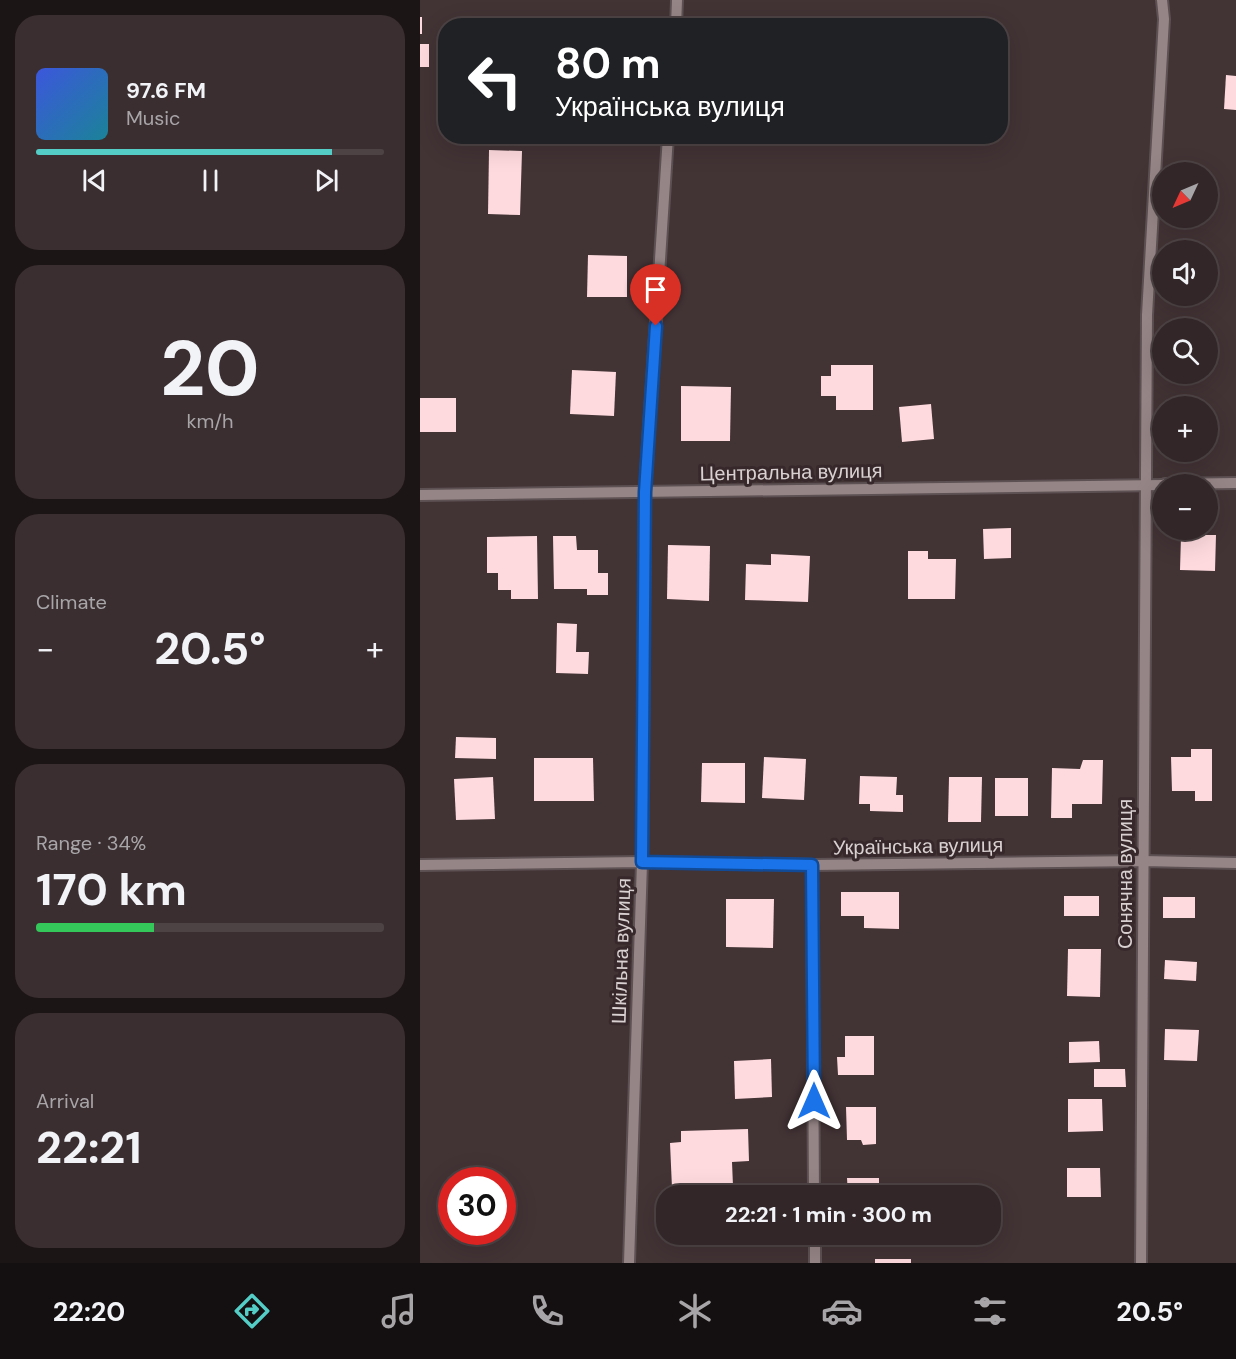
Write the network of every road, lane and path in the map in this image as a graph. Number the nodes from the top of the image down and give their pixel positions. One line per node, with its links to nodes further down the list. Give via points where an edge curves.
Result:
1 (677, 0): 3 (street)
2 (1162, 0): 7 (street, Сонячна вулиця, via 1147,315)
3 (676, 18)
4 (667, 144): 9 (street, Шкільна вулиця)
5 (1218, 483): 6 (street, Центральна вулиця)
6 (1236, 483)
7 (1148, 485): 8 (street, Центральна вулиця); 9 (street, Центральна вулиця); 11 (street, Сонячна вулиця)
8 (1152, 485)
9 (645, 492): 10 (street, Центральна вулиця); 12 (street, Шкільна вулиця)
10 (420, 495)
11 (1143, 861): 13 (street, Українська вулиця); 14 (street, Українська вулиця); 20 (street, Сонячна вулиця)
12 (642, 862): 14 (street, Українська вулиця); 15 (street, Українська вулиця); 18 (street, Шкільна вулиця)
13 (1236, 863)
14 (812, 865): 16 (street)
15 (420, 866)
16 (814, 1185)
17 (815, 1245): 19 (street)
18 (629, 1263)
19 (815, 1263)
20 (1141, 1263)

